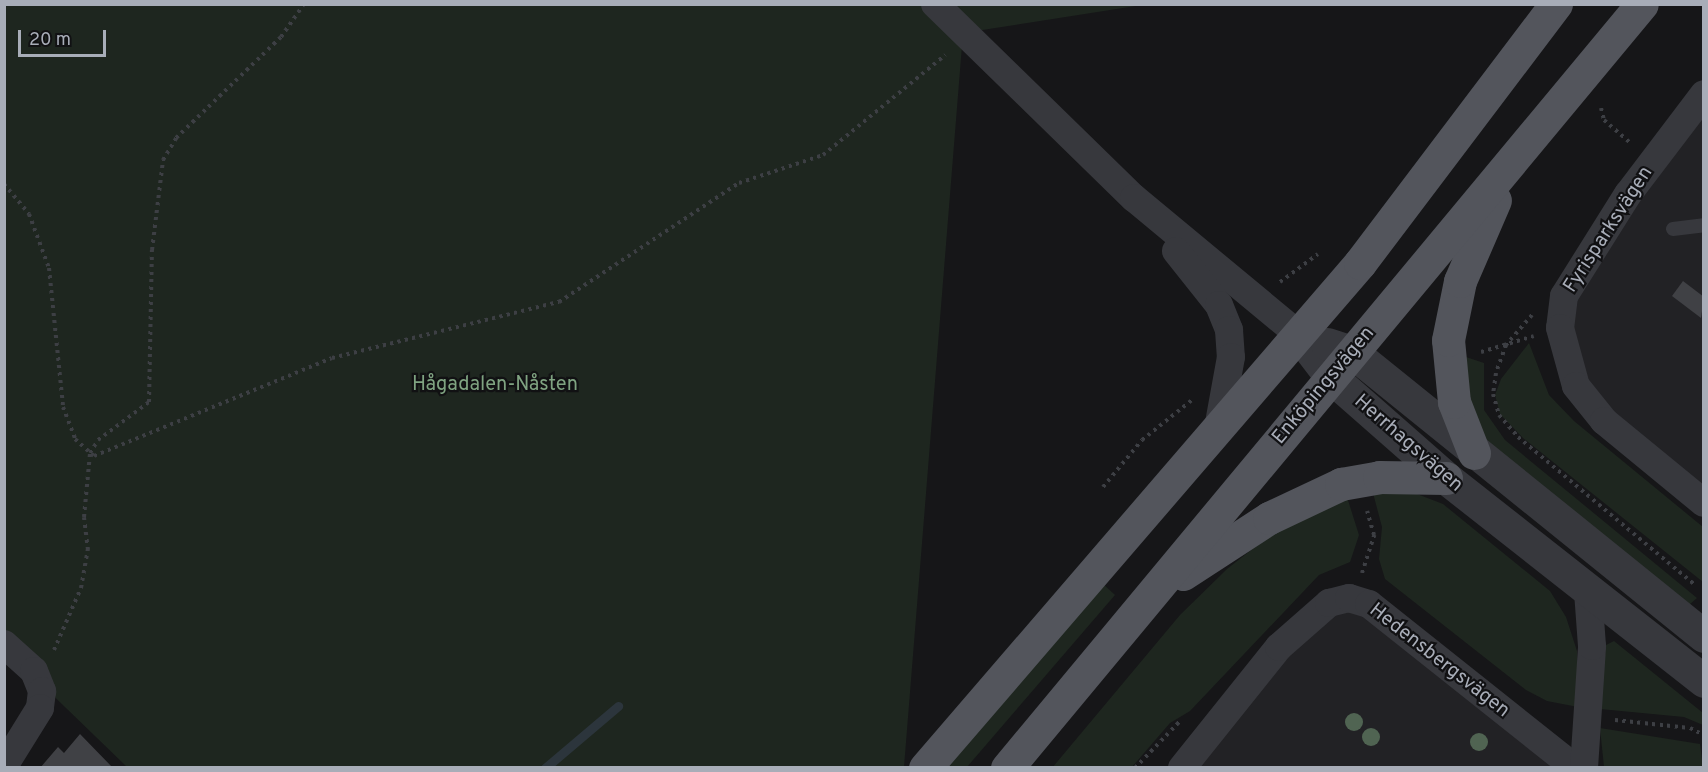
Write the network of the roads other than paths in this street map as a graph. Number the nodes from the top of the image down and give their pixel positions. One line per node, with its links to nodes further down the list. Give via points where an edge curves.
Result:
1 (935, 4): 6 (street, via 965,38)
2 (1556, 4): 9 (main road, via 1360,263)
3 (1642, 4): 5 (main road, Enköpingsvägen)
4 (1704, 94): 15 (street, Fyrisparksvägen, via 1628,194 1564,296 1560,328 1576,386 1604,421)
5 (1508, 169): 10 (main road, Enköpingsvägen); 13 (main road, via 1460,281 1450,319 1454,402)
6 (1134, 198): 9 (street); 12 (street, via 1219,304 1231,357)
7 (1704, 225): 8 (lane)
8 (1673, 229)
9 (1298, 334): 10 (street, Herrhagsvägen); 11 (street, Herrhagsvägen); 12 (main road)
10 (1352, 352): 11 (main road, Enköpingsvägen); 13 (street, Herrhagsvägen)
11 (1331, 376): 14 (street, Herrhagsvägen); 16 (main road, Enköpingsvägen)
12 (1219, 423): 22 (main road)
13 (1473, 453): 18 (street, Herrhagsvägen)
14 (1446, 478): 16 (main road, via 1379,477 1341,484 1269,518); 17 (street, Herrhagsvägen)
15 (1704, 503)
16 (1159, 590): 23 (main road, Enköpingsvägen)
17 (1588, 592): 20 (street, Herrhagsvägen); 26 (street, via 1592,646)
18 (1704, 636)
19 (4, 644): 21 (street, via 38,680 42,691 40,708)
20 (1697, 665)
21 (4, 766)
22 (925, 768)
23 (1007, 768)
24 (1182, 768): 25 (street, Hedensbergsvägen, via 1279,647 1329,603 1349,598 1369,604)
25 (1575, 768)
26 (1584, 768)

